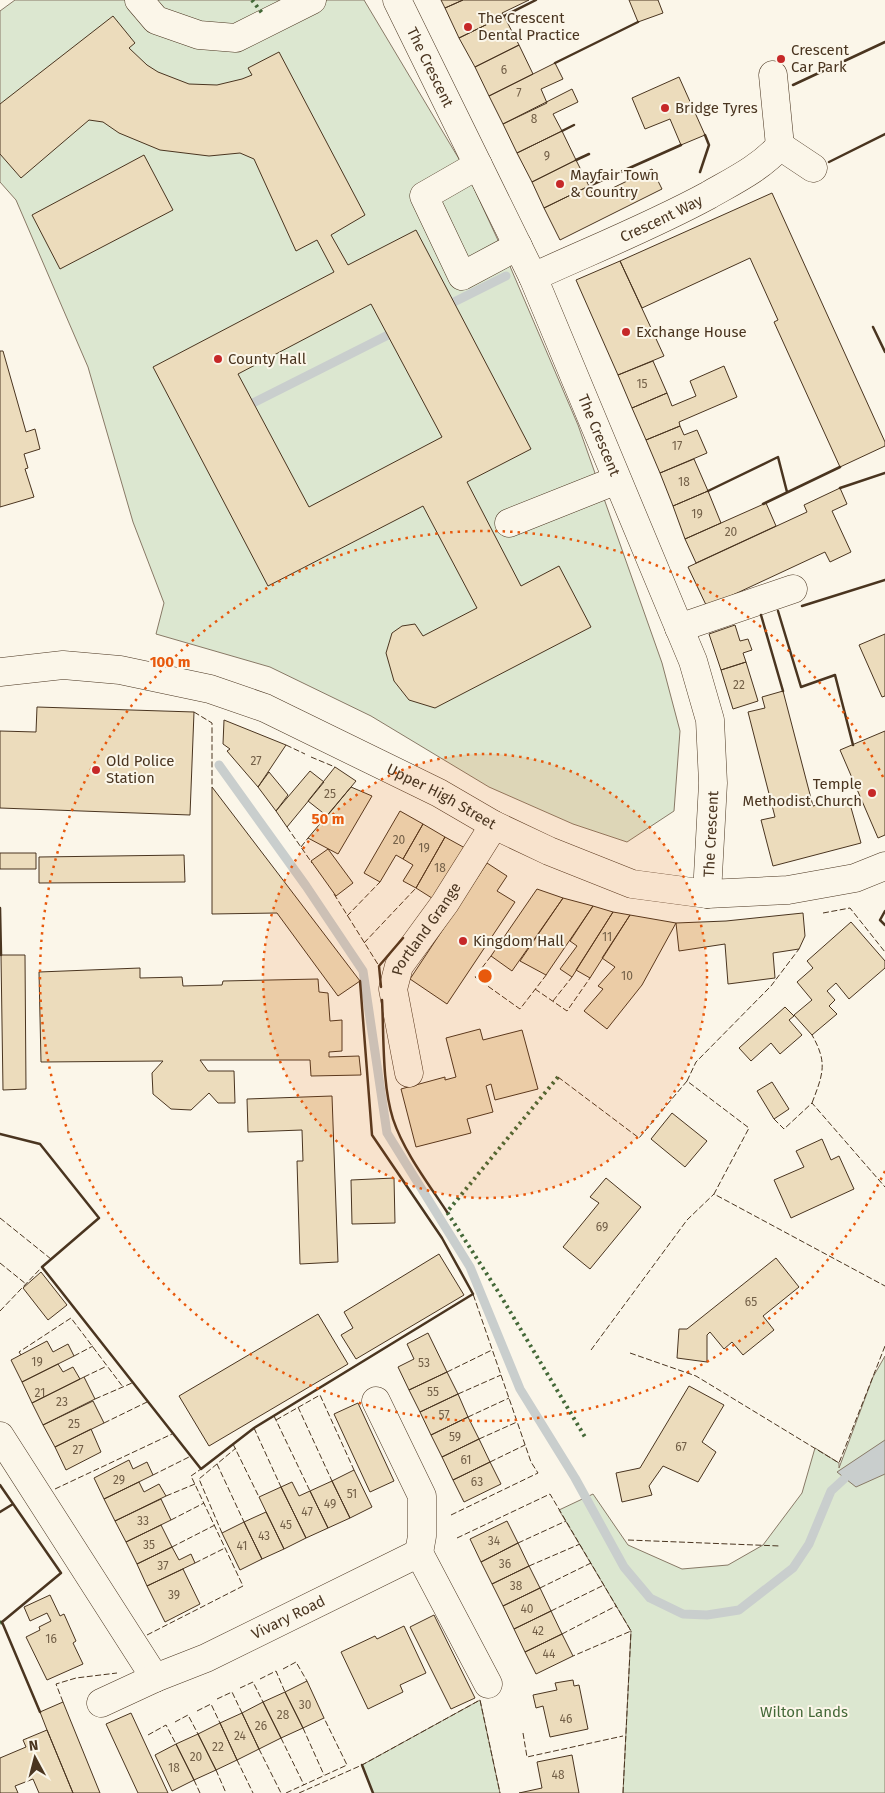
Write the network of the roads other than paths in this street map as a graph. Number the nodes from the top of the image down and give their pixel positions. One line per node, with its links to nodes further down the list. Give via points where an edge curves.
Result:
1 (139, 0): 2 (street, via 156,20 199,35 236,38)
2 (312, 0)
3 (397, 0): 6 (street, The Crescent)
4 (773, 75): 5 (street)
5 (780, 146): 7 (street); 9 (street, Crescent Way, via 751,171 677,212)
6 (478, 165): 8 (street, The Crescent); 8 (street, via 424,196 462,276)
7 (814, 168)
8 (518, 246): 9 (street, The Crescent)
9 (533, 277): 10 (street, The Crescent)
10 (617, 480): 11 (street); 13 (street, The Crescent)
11 (509, 523)
12 (793, 589): 13 (street)
13 (679, 628): 17 (street, The Crescent, via 693,661 710,720 713,783)
14 (0, 672): 15 (street, Upper High Street, via 63,665 120,670 210,689 265,708 439,793)
15 (494, 825): 17 (street, Upper High Street, via 632,884); 18 (street, Portland Grange, via 445,903 399,966 393,989)
16 (885, 866): 17 (street, Upper High Street, via 855,878 788,890)
17 (707, 894)
18 (409, 1073)
19 (376, 1401): 21 (street, via 422,1496)
20 (0, 1436): 22 (street)
21 (419, 1553): 22 (street, Vivary Road, via 224,1650); 23 (street)
22 (155, 1678): 24 (street, Vivary Road)
23 (488, 1684)
24 (101, 1703)

